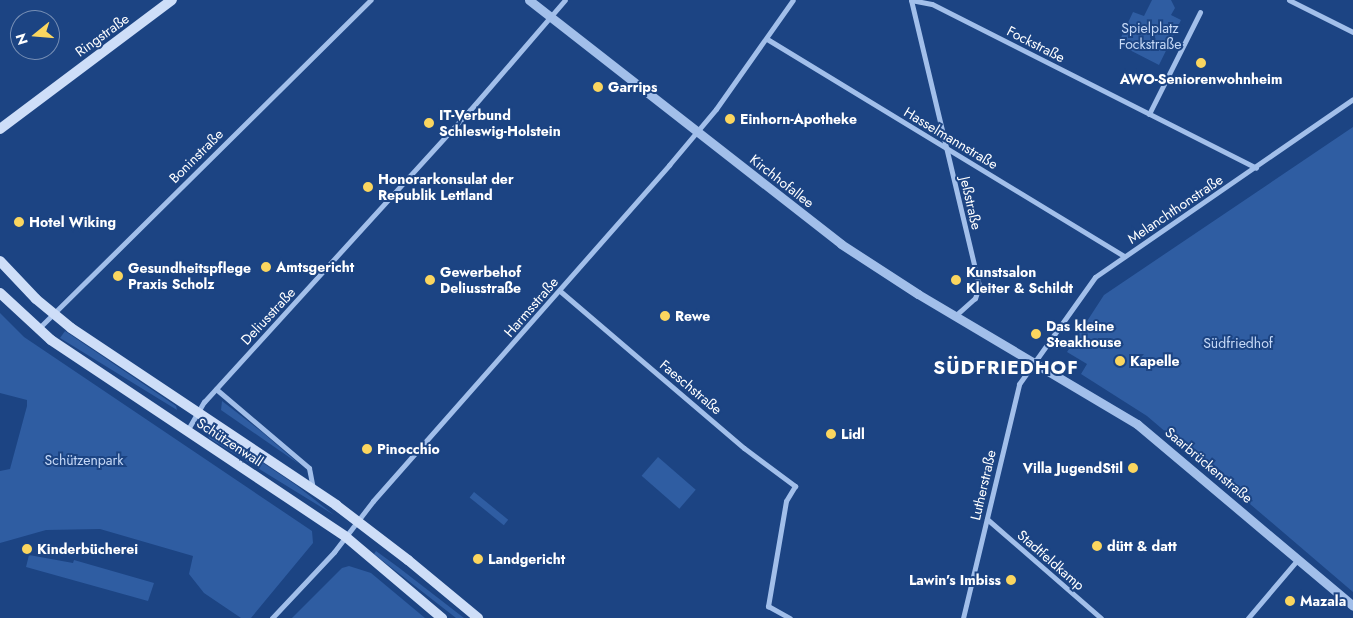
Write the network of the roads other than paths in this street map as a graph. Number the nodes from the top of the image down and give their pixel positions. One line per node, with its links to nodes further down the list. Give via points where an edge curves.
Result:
1 (172, 0): 14 (main road, Ringstraße)
2 (371, 0): 22 (street, Boninstraße)
3 (529, 0): 9 (street, Kirchhofallee)
4 (565, 0): 9 (street, Deliusstraße)
5 (793, 0): 11 (street, Harmsstraße)
6 (911, 0): 13 (street, Fockstraße, via 932,4); 16 (street, Jeßstraße)
7 (1289, 0): 10 (street)
8 (1200, 12): 13 (street)
9 (551, 18): 15 (street, Kirchhofallee); 26 (street, Deliusstraße)
10 (1353, 32)
11 (767, 39): 15 (street, Harmsstraße); 16 (street, Hasselmannstraße)
12 (1353, 99): 17 (street, Melanchthonstraße)
13 (1149, 114): 17 (street, Fockstraße)
14 (0, 128)
15 (696, 133): 20 (street, Harmsstraße); 23 (street, Kirchhofallee, via 848,248)
16 (947, 148): 18 (street, Hasselmannstraße); 23 (street, Jeßstraße, via 979,286 975,298)
17 (1256, 168): 18 (street, Melanchthonstraße)
18 (1124, 256): 25 (street, Melanchthonstraße, via 1095,277)
19 (0, 261): 22 (main road, Schützenwall)
20 (560, 291): 31 (street, Harmsstraße, via 373,501); 38 (street, Faeschstraße, via 744,448 795,486 786,501 768,606)
21 (0, 293): 24 (main road, Schützenwall)
22 (53, 313): 24 (street, Boninstraße); 27 (main road, Schützenwall, via 124,366)
23 (956, 315): 25 (street, Kirchhofallee)
24 (38, 330): 28 (main road, Schützenwall)
25 (1035, 362): 30 (street, Lutherstraße, via 1019,384); 33 (street, Saarbrückenstraße, via 1137,424)
26 (216, 389): 27 (street, Deliusstraße); 29 (street, Schützenwall, via 309,468)
27 (198, 412): 28 (street, Deliusstraße); 29 (main road, Schützenwall)
28 (187, 431): 32 (main road, Schützenwall)
29 (313, 489): 31 (main road, Schützenwall)
30 (986, 519): 39 (street, Lutherstraße); 40 (street, Stadtfeldkamp)
31 (359, 522): 32 (street, Harmsstraße); 37 (main road, Schützenwall)
32 (346, 538): 35 (street, Harmsstraße); 36 (main road, Schützenwall)
33 (1298, 559): 34 (street, Saarbrückenstraße); 41 (street)
34 (1353, 606)
35 (272, 618)
36 (442, 618)
37 (478, 618)
38 (790, 618)
39 (964, 618)
40 (1101, 618)
41 (1248, 618)

